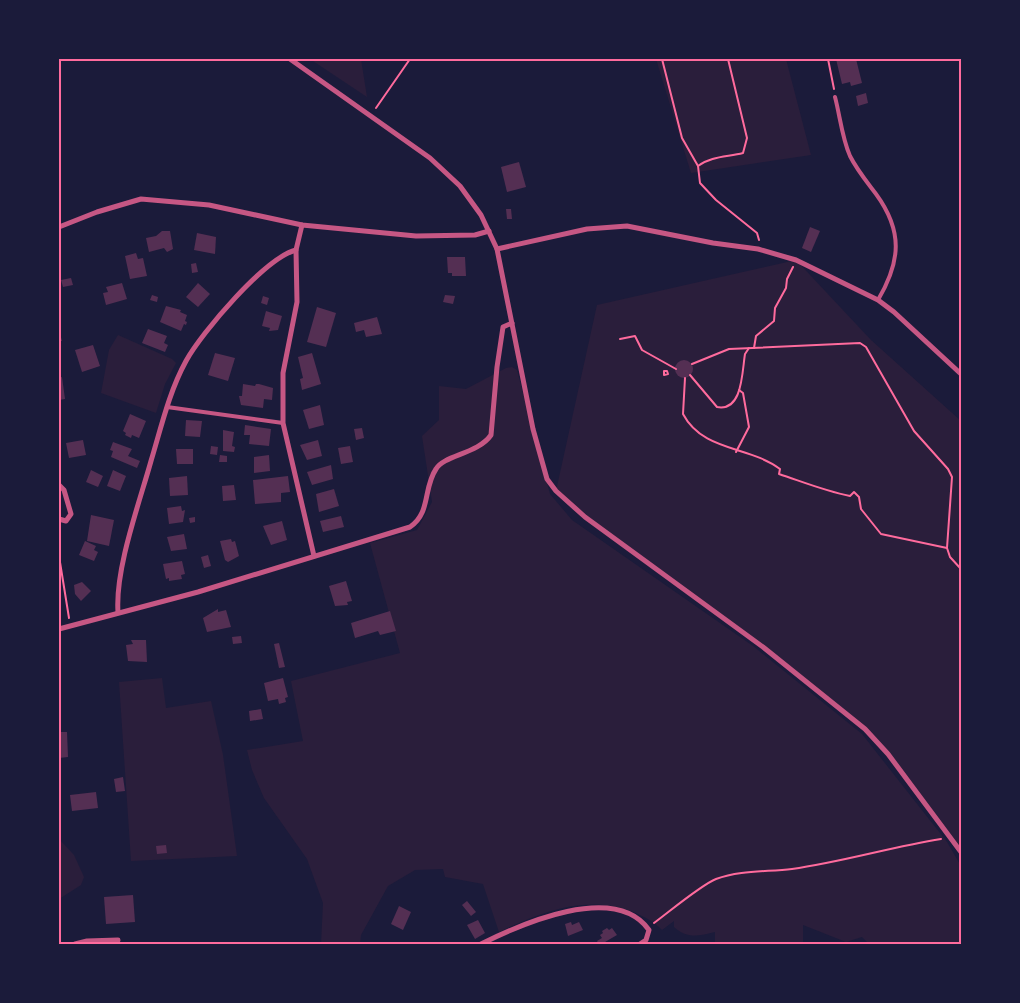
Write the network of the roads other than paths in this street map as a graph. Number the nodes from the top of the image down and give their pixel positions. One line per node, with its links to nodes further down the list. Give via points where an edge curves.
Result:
1 (290, 59): 5 (street, via 430,158 470,199)
2 (835, 96): 8 (lane, via 849,154 896,231 892,266)
3 (302, 225): 4 (street, via 209,205 141,199); 5 (street, via 416,236 475,235); 7 (street)
4 (59, 227)
5 (489, 231): 6 (street)
6 (497, 249): 8 (street, via 580,230 627,226 758,249 796,260); 9 (street)
7 (296, 250): 11 (street, via 284,253 229,303 186,362); 12 (street, via 297,302 283,373)
8 (878, 300): 10 (street)
9 (512, 323): 15 (street, via 503,327 496,367 491,435 485,443 437,467 418,522); 18 (street, via 542,463 547,479 556,491 584,516 816,687 865,729 888,754)
10 (961, 374)
11 (167, 407): 12 (lane); 16 (street, via 116,592)
12 (283, 423): 15 (street)
13 (59, 485): 14 (street, via 64,490 71,514 66,521)
14 (59, 519)
15 (314, 556): 16 (street, via 198,592)
16 (118, 612): 17 (street)
17 (59, 629)
18 (961, 852)
19 (118, 940): 20 (street)
20 (74, 944)
21 (481, 944): 22 (street, via 534,919 568,910 607,908 644,922 649,930 646,940)
22 (640, 944)

